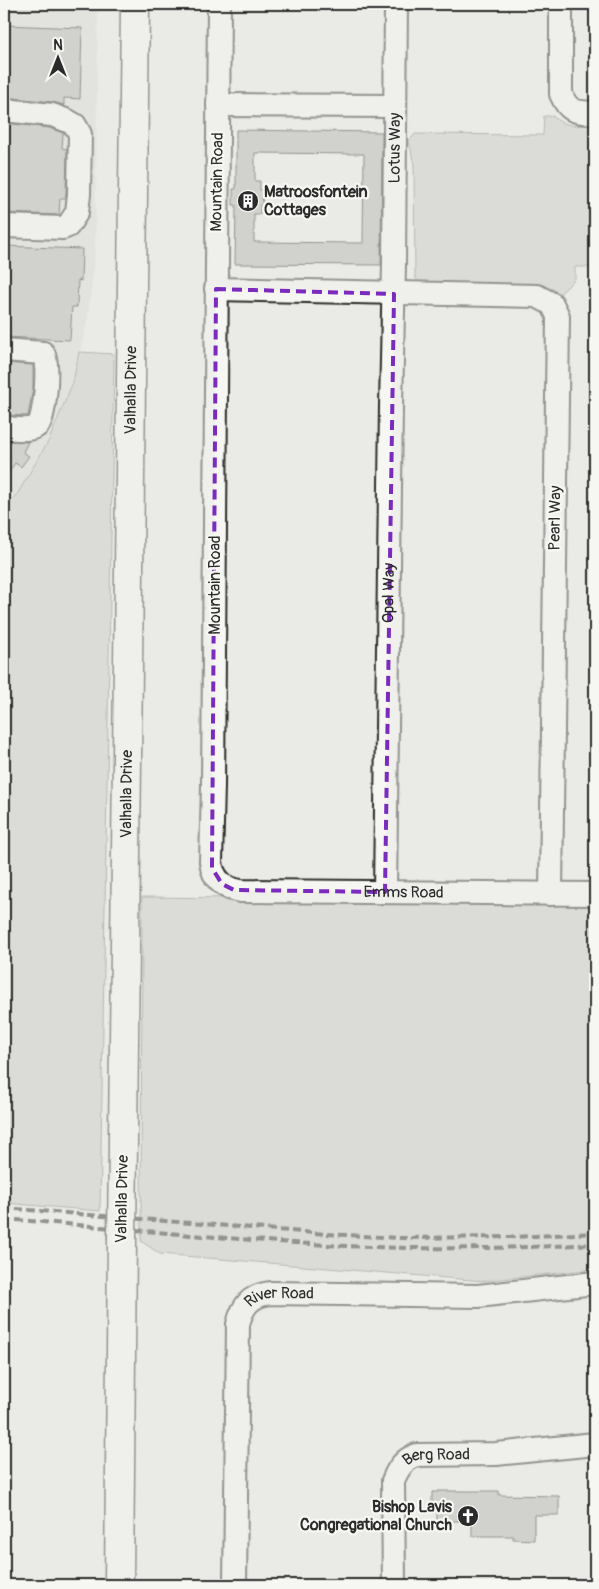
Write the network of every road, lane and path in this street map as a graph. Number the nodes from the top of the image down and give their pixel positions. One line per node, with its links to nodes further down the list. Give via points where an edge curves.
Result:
1 (134, 4): 20 (main road, Valhalla Drive, bridge)
2 (219, 4): 5 (street, Mountain Road)
3 (396, 4): 6 (street, Lotus Way)
4 (561, 4): 8 (street, via 561,94 570,109)
5 (218, 105): 6 (street); 10 (street, Mountain Road)
6 (395, 106): 11 (street, Lotus Way)
7 (4, 110): 9 (street, via 52,115 75,125 80,134 77,212 68,226)
8 (595, 113)
9 (4, 226)
10 (216, 289): 11 (street); 14 (street, Mountain Road, via 211,862)
11 (394, 294): 15 (street, Opal Way); 16 (street, Pearl Way, via 537,296 552,304 558,316)
12 (4, 350): 13 (street, via 43,353 47,365 43,414 38,425 24,429)
13 (4, 428)
14 (217, 879): 15 (street, Emms Road, via 228,888 241,891)
15 (385, 892): 16 (street, Emms Road)
16 (551, 894): 17 (street, Emms Road)
17 (595, 894)
18 (595, 1283): 21 (street, River Road, via 478,1296 271,1293 254,1297 245,1306 238,1324)
19 (595, 1444): 22 (street, Berg Road, via 496,1454 417,1455 409,1458 401,1464 393,1481)
20 (119, 1585)
21 (235, 1585)
22 (394, 1585)

